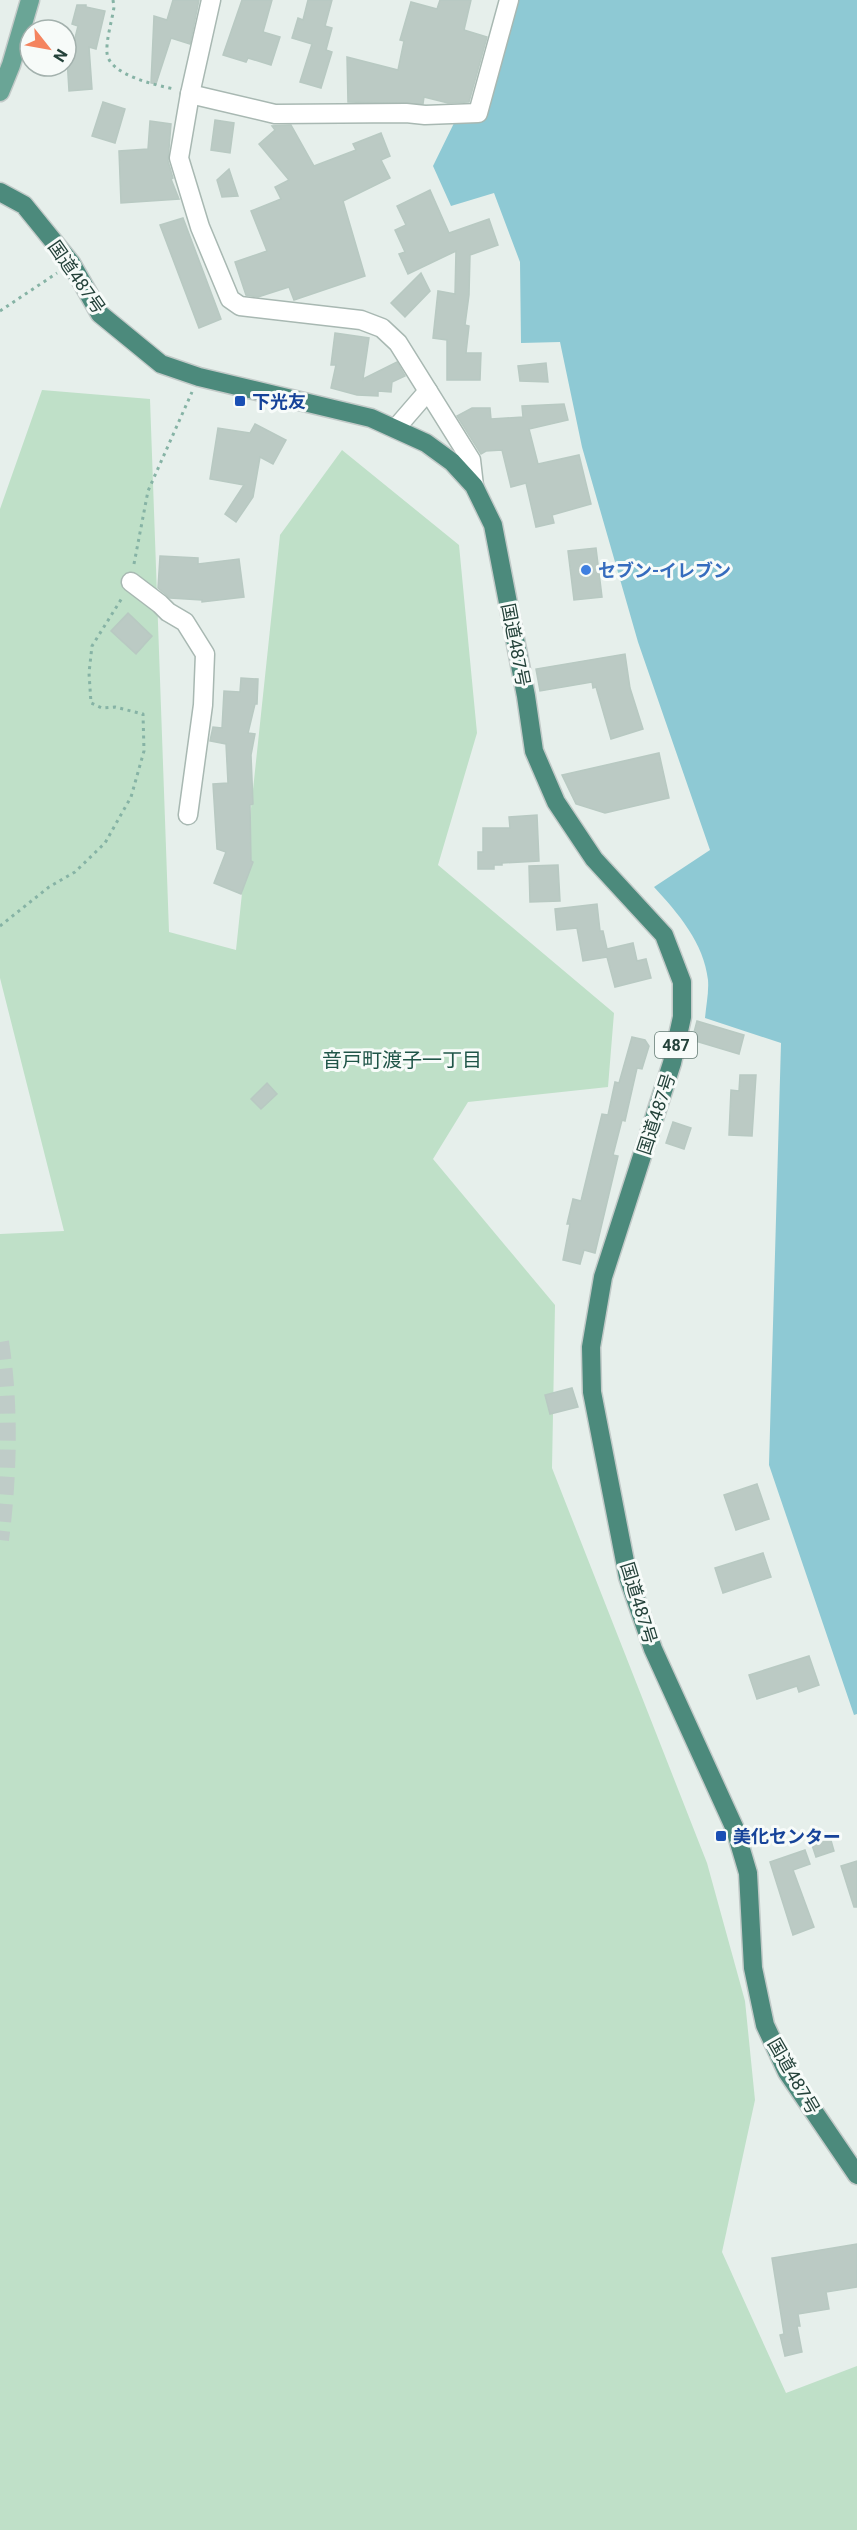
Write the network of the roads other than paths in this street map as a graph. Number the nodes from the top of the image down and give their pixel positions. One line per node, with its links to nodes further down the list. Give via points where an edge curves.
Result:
1 (30, 0): 4 (main road)
2 (211, 0): 5 (street)
3 (509, 0): 5 (street, via 478,113 275,114)
4 (0, 92)
5 (190, 94): 7 (street, via 179,158 200,226 230,298 240,306 361,320 382,328 398,343)
6 (0, 192): 8 (highway, 国道487号 / 487, via 24,206 71,263 100,314 161,364 198,377 370,417)
7 (428, 391): 8 (street); 9 (street, via 471,460)
8 (396, 428): 9 (highway, 国道487号 / 487, via 443,455)
9 (474, 486): 12 (highway, 国道487号 / 487, via 494,525 534,751 556,802 594,859 664,934 682,982 682,1017 672,1063 603,1277 591,1347 591,1392 628,1577 653,1649 735,1829 748,1873 753,1968 765,2025 787,2072)
10 (131, 582): 11 (street, via 185,622 204,654 203,705)
11 (188, 815)
12 (857, 2175)

